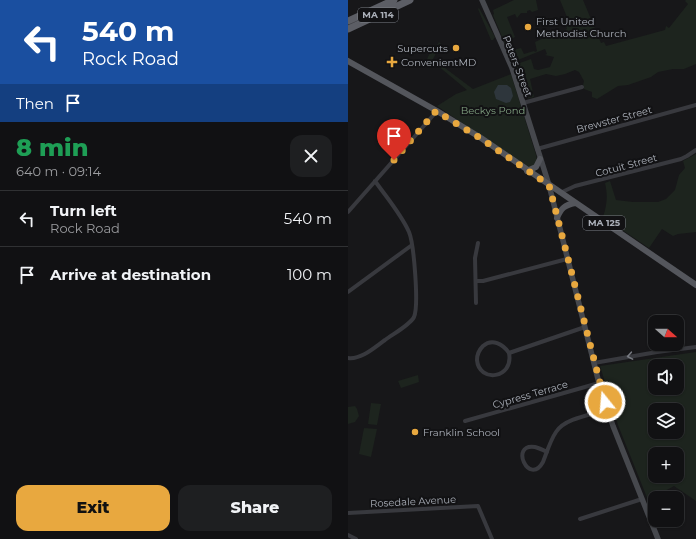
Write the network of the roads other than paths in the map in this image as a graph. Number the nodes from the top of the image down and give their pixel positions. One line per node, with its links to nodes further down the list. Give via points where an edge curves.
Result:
1 (394, 0): 4 (highway, MA 114)
2 (410, 0): 5 (highway, MA 114)
3 (482, 0): 8 (main road, Peters Street, via 512,68)
4 (348, 22)
5 (348, 29)
6 (348, 61): 10 (main road, MA 125)
7 (582, 87): 8 (street)
8 (523, 103): 11 (main road, Peters Street)
9 (696, 105): 11 (street, Brewster Street)
10 (436, 111): 14 (main road, MA 125); 15 (street)
11 (537, 149): 13 (main road, Peters Street)
12 (696, 150): 17 (street, Cotuit Street, via 681,159 575,186)
13 (540, 159): 14 (main road, via 536,167); 16 (main road, Peters Street)
14 (528, 171): 16 (main road, MA 125)
15 (376, 181): 19 (street); 22 (street, via 405,225)
16 (549, 185): 17 (main road, MA 125); 20 (main road, Peters Street)
17 (560, 193): 18 (main road, MA 125)
18 (575, 203): 20 (main road, via 562,208); 25 (main road, MA 125)
19 (348, 212)
20 (557, 218): 23 (main road, Peters Street)
21 (478, 242): 24 (street, via 475,258)
22 (412, 245): 26 (street); 31 (street, via 416,296 413,318 365,353)
23 (567, 259): 24 (street); 28 (main road, Peters Street)
24 (476, 281): 27 (street)
25 (696, 285)
26 (348, 292)
27 (476, 303)
28 (585, 328): 30 (street); 32 (main road, Peters Street)
29 (696, 347): 32 (street, one-way to 32)
30 (509, 353): 30 (street, via 509,363 504,372 489,375 480,369 478,353 486,344 502,344)
31 (348, 358)
32 (594, 363): 33 (main road, Peters Street)
33 (599, 382): 34 (main road, Peters Street); 35 (street, Cypress Terrace)
34 (607, 410): 36 (street, via 564,423 556,432); 37 (main road, Peters Street)
35 (465, 421)
36 (547, 452): 36 (street, via 539,467 532,469 523,463 522,456 526,449 536,448)
37 (642, 499): 39 (street); 43 (main road, Peters Street)
38 (348, 513): 42 (street, Rosedale Avenue, via 478,506)
39 (580, 519)
40 (348, 535): 41 (street)
41 (356, 539)
42 (492, 539)
43 (658, 539)

